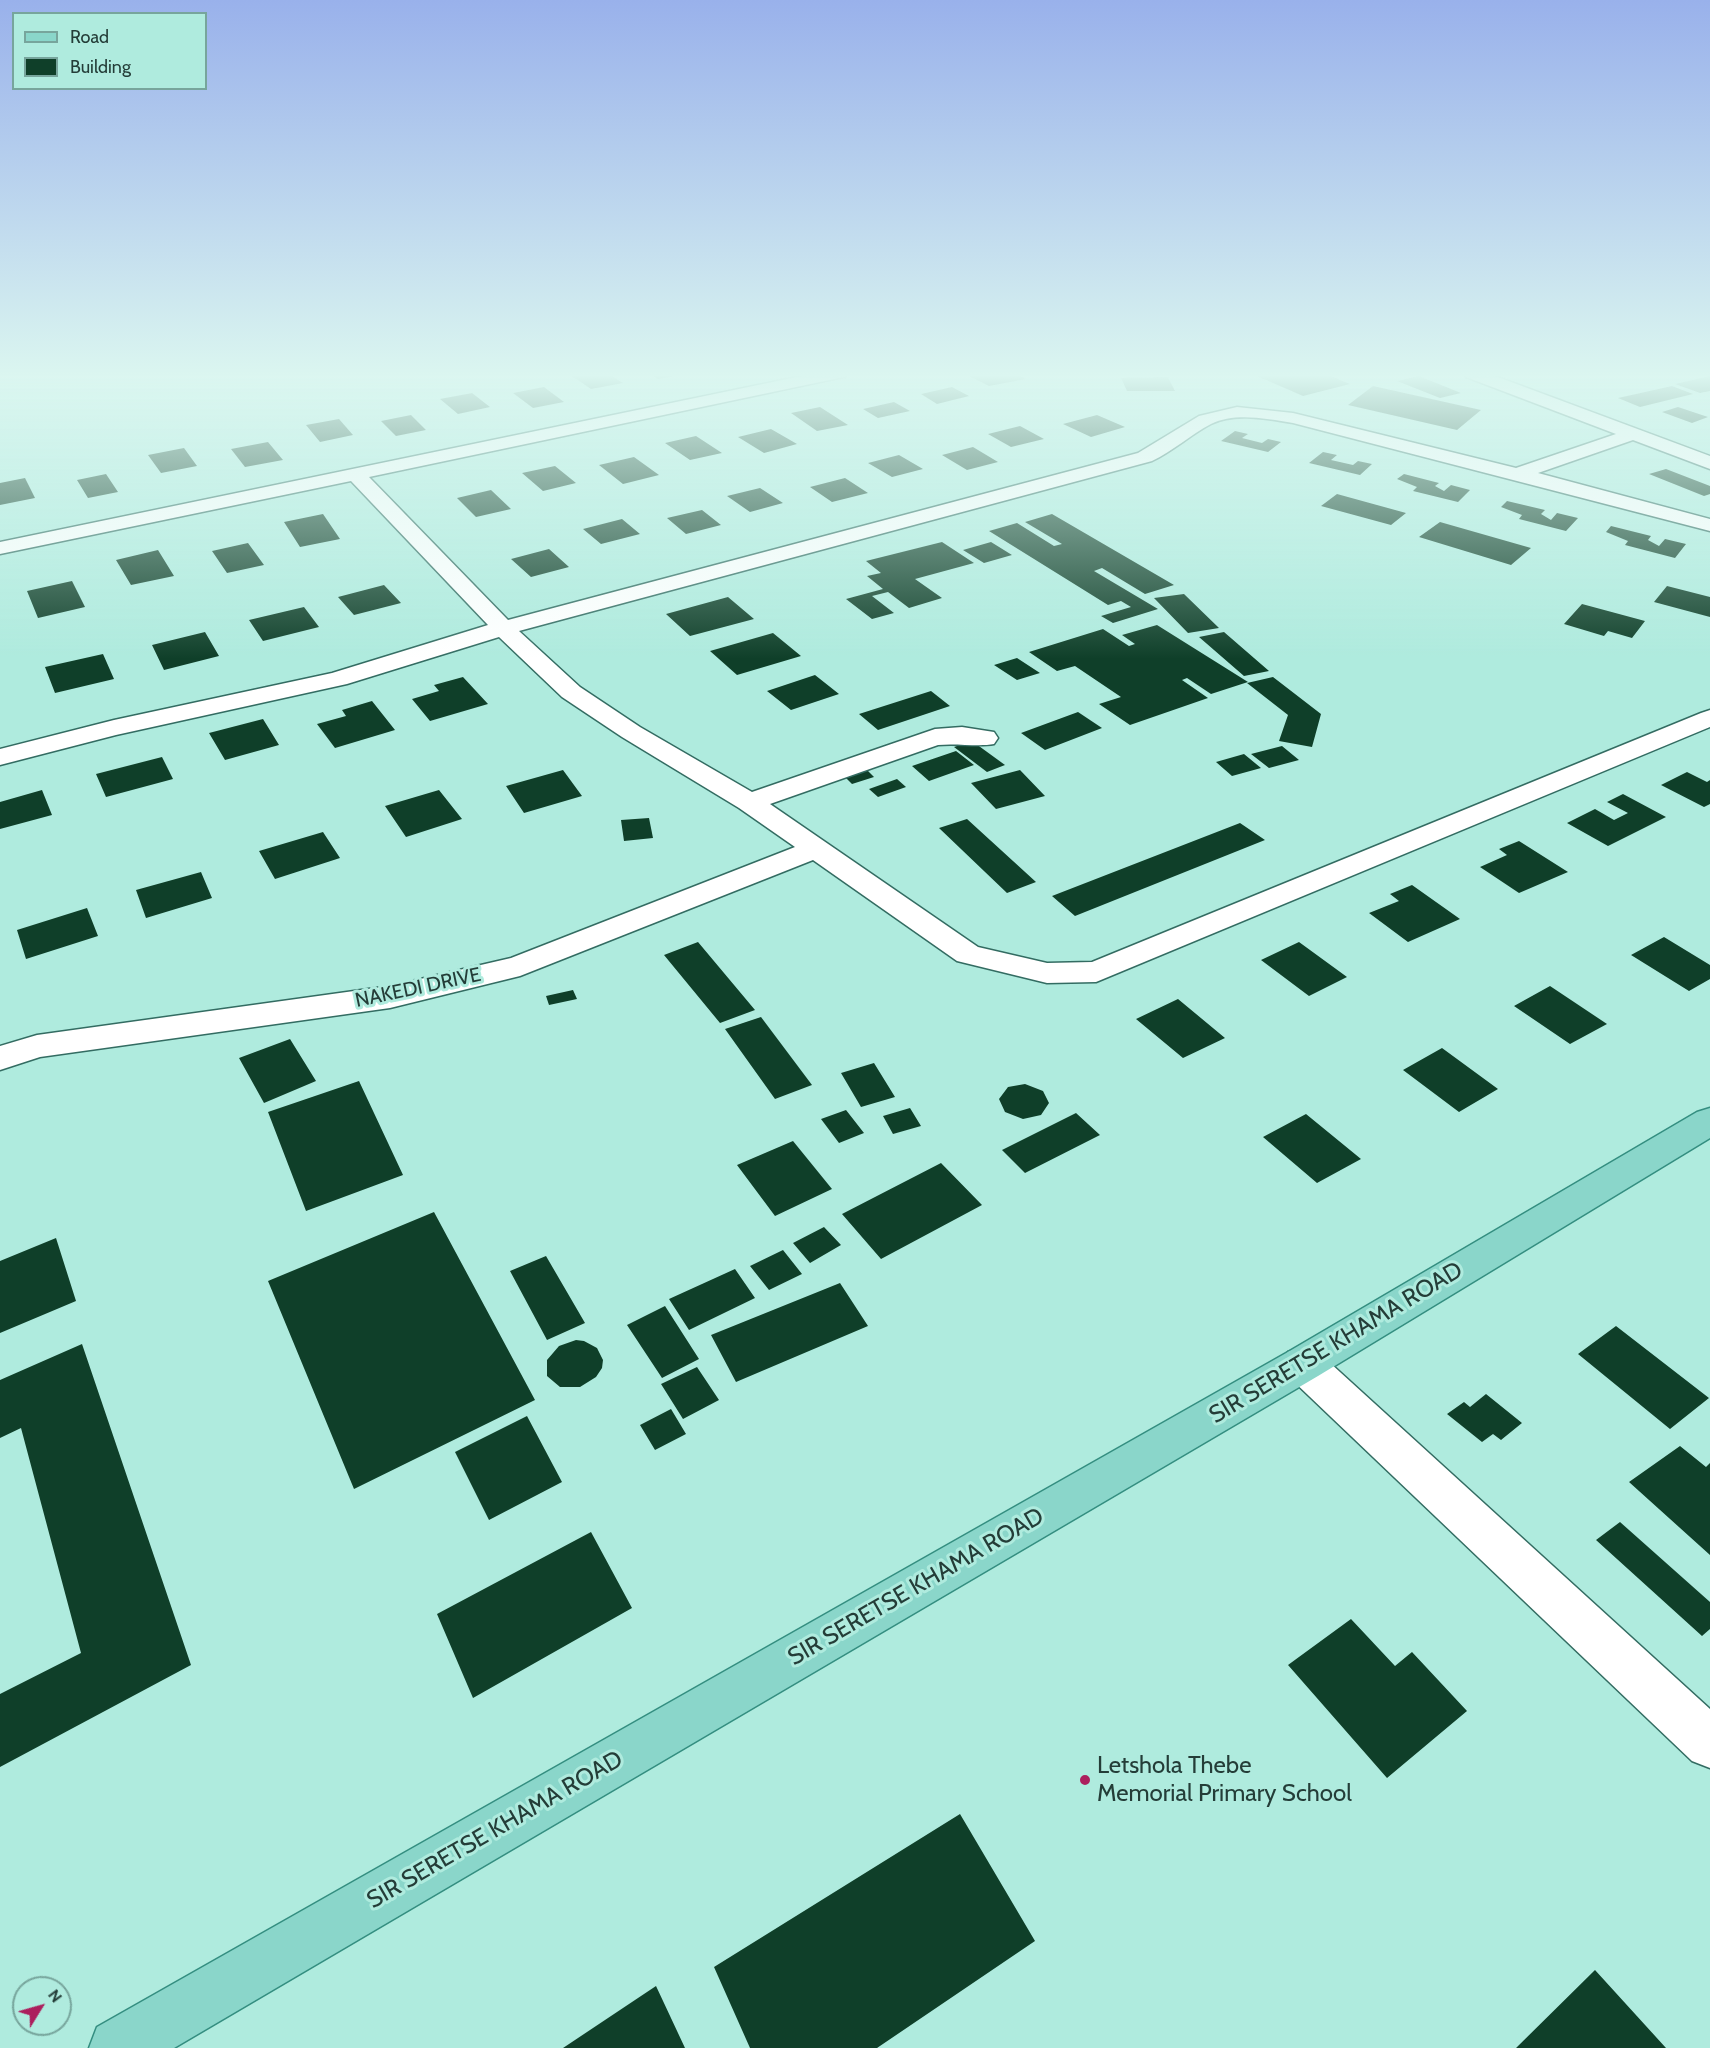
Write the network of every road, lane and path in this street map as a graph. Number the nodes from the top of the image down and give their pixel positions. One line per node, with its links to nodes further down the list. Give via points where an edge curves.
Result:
1 (386, 469): 6 (street)
2 (1102, 469): 9 (street)
3 (1495, 469): 5 (street)
4 (1533, 469): 5 (street)
5 (1517, 474): 7 (street)
6 (356, 475): 8 (street); 9 (street)
7 (1710, 525)
8 (0, 548)
9 (503, 628): 12 (street, via 338,679); 13 (street, via 571,692)
10 (1710, 718): 14 (street, via 1096,972 1047,973 968,954)
11 (985, 738): 13 (street, via 935,737)
12 (0, 757)
13 (749, 802): 14 (street)
14 (818, 848): 15 (street, NAKEDI DRIVE, via 520,966 390,998 37,1046)
15 (0, 1058)
16 (1710, 1121): 17 (main road, SIR SERETSE KHAMA ROAD)
17 (1304, 1364): 18 (street); 19 (main road, SIR SERETSE KHAMA ROAD)
18 (1710, 1743)
19 (118, 2048)

